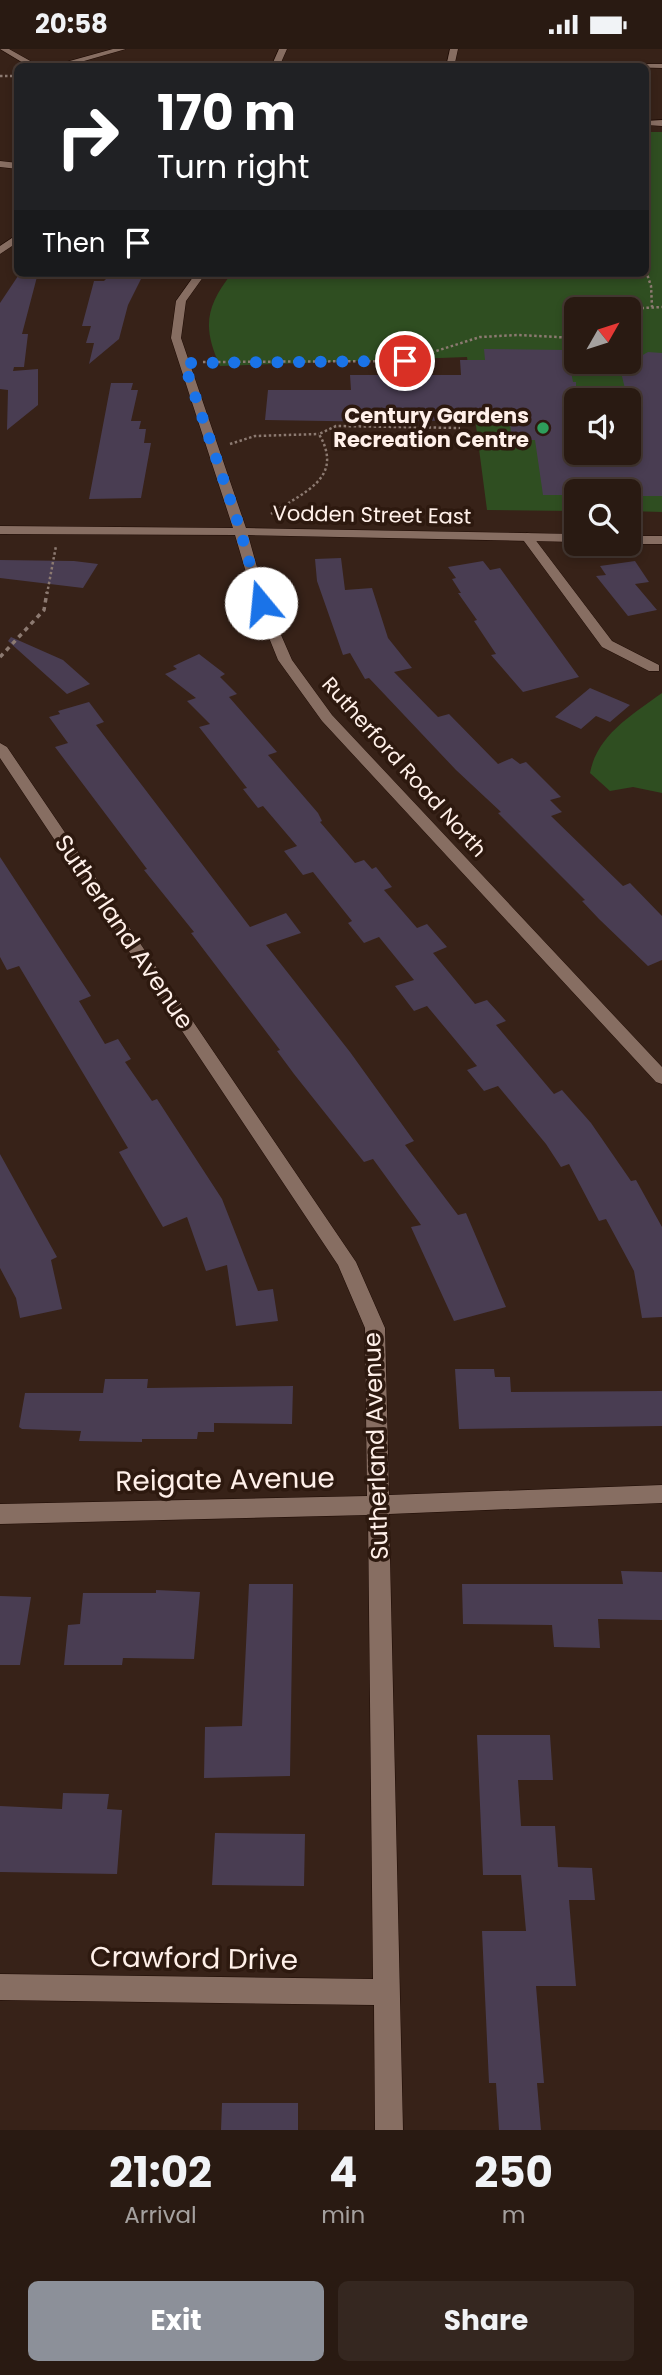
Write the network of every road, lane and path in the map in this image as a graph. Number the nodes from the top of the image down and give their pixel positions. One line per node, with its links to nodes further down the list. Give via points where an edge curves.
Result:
1 (4, 49): 3 (street)
2 (122, 49): 4 (street)
3 (30, 63)
4 (68, 63)
5 (9, 241): 6 (street)
6 (0, 251)
7 (198, 277): 13 (street, Rutherford Road North, via 179,310 176,338)
8 (648, 277): 9 (path)
9 (652, 307): 10 (path); 11 (path)
10 (662, 307)
11 (641, 311)
12 (564, 337): 13 (path, via 480,337 405,361)
13 (184, 363): 16 (street, Rutherford Road North)
14 (460, 428): 15 (path, via 336,426)
15 (319, 434): 16 (path, via 254,436); 19 (path, via 330,453 323,478)
16 (213, 449): 19 (street, Rutherford Road North)
17 (0, 530): 18 (street, Vodden Street East)
18 (59, 531): 19 (street, Vodden Street East); 24 (path, via 44,610)
19 (240, 532): 20 (street, Vodden Street East); 27 (street, Rutherford Road North, via 261,603 285,660 327,718)
20 (527, 537): 21 (street, Vodden Street East); 25 (street, via 607,644)
21 (564, 538)
22 (641, 540): 23 (street)
23 (662, 540)
24 (0, 657)
25 (654, 668)
26 (0, 747): 29 (street, Sutherland Avenue, via 346,1262 375,1328)
27 (662, 1078)
28 (662, 1494): 29 (street, Reigate Avenue)
29 (379, 1505): 30 (street, Reigate Avenue); 32 (street, Sutherland Avenue)
30 (0, 1514)
31 (0, 1987): 32 (street, Crawford Drive)
32 (387, 1992): 33 (street, Sutherland Avenue)
33 (389, 2130)

